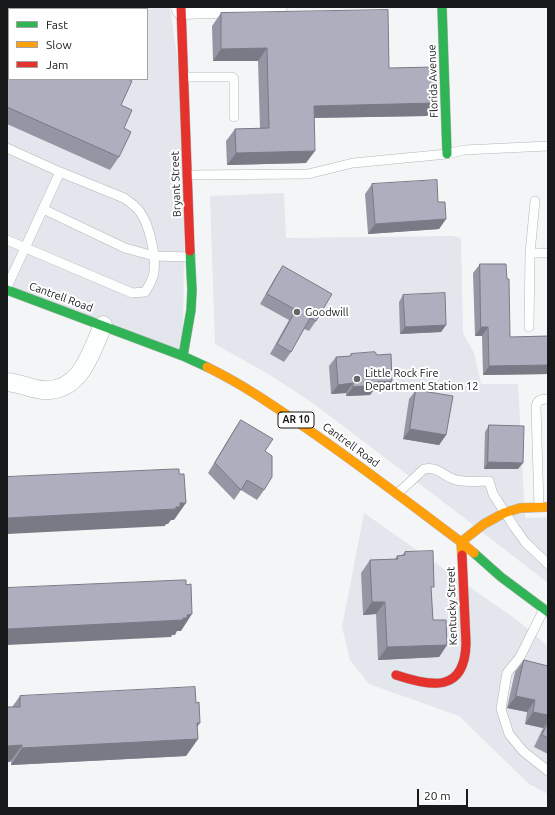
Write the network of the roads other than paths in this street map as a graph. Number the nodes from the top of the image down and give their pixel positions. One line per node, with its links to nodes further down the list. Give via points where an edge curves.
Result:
1 (278, 7): 3 (street)
2 (442, 7): 8 (street, Florida Avenue)
3 (181, 9): 4 (street, Bryant Street)
4 (185, 77): 5 (lane, via 232,77); 10 (street, Bryant Street)
5 (234, 117)
6 (548, 146): 8 (lane, via 464,150)
7 (7, 148): 9 (lane)
8 (447, 154): 10 (lane, via 353,163 308,174)
9 (60, 172): 12 (lane); 17 (lane, via 133,204 145,220)
10 (188, 175): 18 (street, Bryant Street)
11 (535, 201): 15 (lane)
12 (43, 209): 14 (lane); 17 (lane, via 125,248)
13 (7, 240): 14 (lane)
14 (25, 249): 17 (lane, via 132,293 145,292 152,283); 19 (lane)
15 (530, 253): 16 (lane); 21 (lane)
16 (548, 253)
17 (154, 256): 18 (lane)
18 (191, 257): 22 (street, Bryant Street, via 191,310)
19 (7, 289): 20 (street, Cantrell Road / AR 10, via 62,312)
20 (103, 325): 22 (street, Cantrell Road / AR 10); 23 (street, via 85,366 76,378 65,386 54,390 42,390)
21 (529, 328)
22 (183, 356): 25 (street, Cantrell Road / AR 10, via 262,398 304,425)
23 (7, 382)
24 (548, 399): 26 (lane, via 537,402 535,411)
25 (398, 494): 27 (lane, via 424,469 435,469 457,480 489,481); 28 (street, Cantrell Road / AR 10)
26 (543, 507): 27 (street, via 520,508)
27 (505, 512): 28 (street); 29 (lane, via 525,542)
28 (461, 542): 30 (street, Cantrell Road / AR 10); 31 (street, Kentucky Street, via 466,633 466,657 463,668 453,678 433,684)
29 (548, 564)
30 (546, 610): 32 (lane, via 520,656 506,673 501,709 509,734 523,751)
31 (396, 674)
32 (548, 771)

